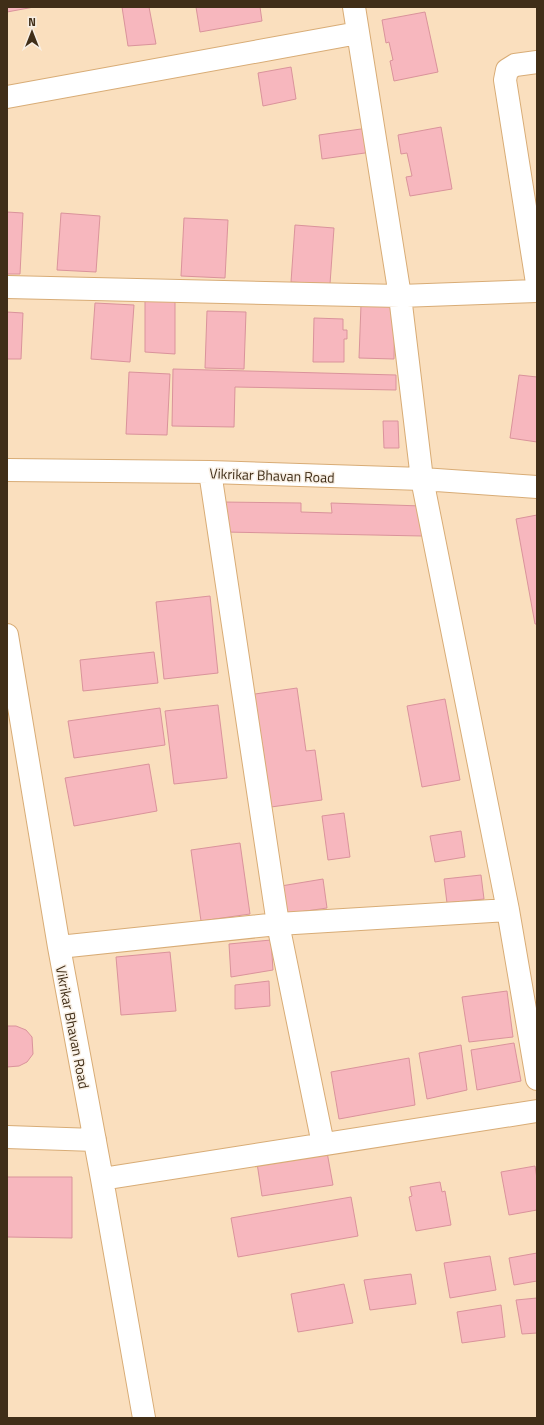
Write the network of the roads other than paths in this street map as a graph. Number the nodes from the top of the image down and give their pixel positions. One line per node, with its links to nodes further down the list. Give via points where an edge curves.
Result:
1 (354, 7): 2 (street)
2 (358, 33): 4 (street); 8 (street)
3 (537, 62): 5 (street, via 515,65 507,70 505,80)
4 (7, 97)
5 (537, 283)
6 (7, 287): 8 (street)
7 (537, 291): 8 (street)
8 (400, 296): 11 (street)
9 (7, 470): 10 (street, Vikrikar Bhavan Road)
10 (210, 472): 11 (street, Vikrikar Bhavan Road); 15 (street)
11 (422, 479): 12 (street, Vikrikar Bhavan Road); 14 (street)
12 (537, 487)
13 (7, 635): 16 (street, Vikrikar Bhavan Road)
14 (508, 910): 15 (street); 17 (street)
15 (278, 924): 16 (street); 21 (street)
16 (58, 947): 20 (street, Vikrikar Bhavan Road)
17 (537, 1078)
18 (537, 1111): 21 (street)
19 (7, 1137): 20 (street)
20 (95, 1140): 22 (street, Vikrikar Bhavan Road)
21 (323, 1144): 22 (street)
22 (102, 1179): 23 (street, Vikrikar Bhavan Road)
23 (144, 1418)

